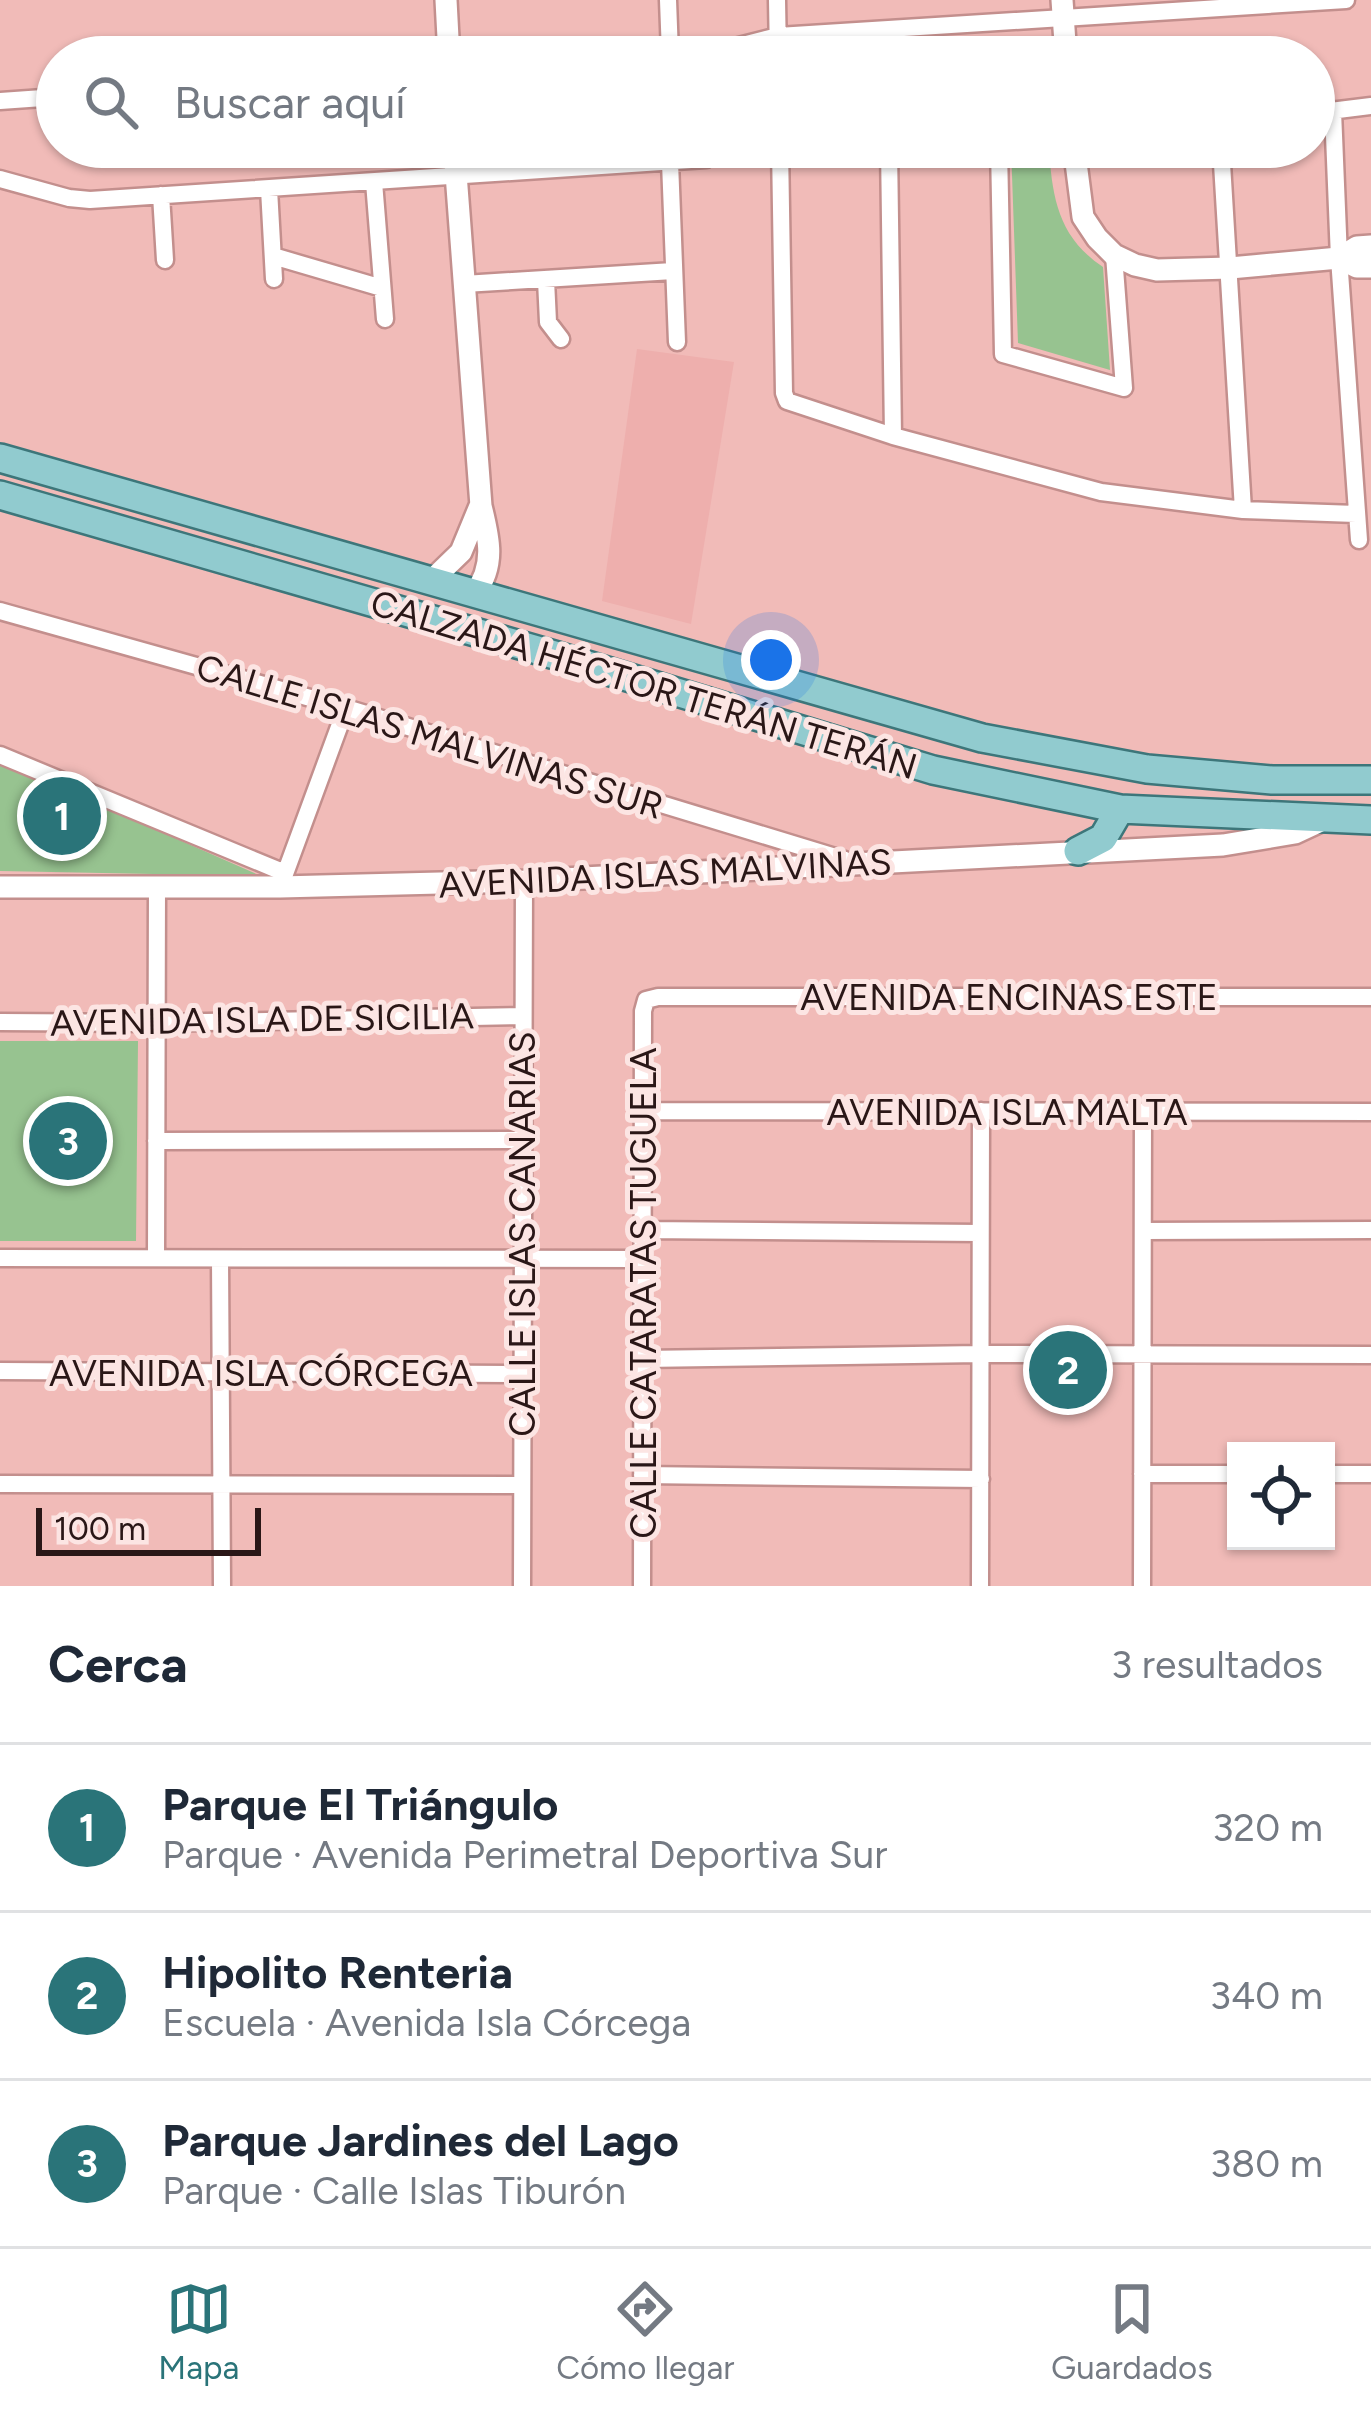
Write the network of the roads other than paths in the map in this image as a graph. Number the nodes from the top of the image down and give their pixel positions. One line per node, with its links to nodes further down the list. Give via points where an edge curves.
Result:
1 (446, 0): 7 (street)
2 (668, 0): 8 (street)
3 (777, 0): 9 (street)
4 (1346, 0): 5 (street)
5 (1330, 1): 6 (street)
6 (1062, 9): 9 (street)
7 (448, 36)
8 (669, 36)
9 (778, 36)
10 (36, 98): 11 (street)
11 (0, 101)
12 (1371, 106): 13 (street)
13 (1335, 110)
14 (455, 168): 23 (street)
15 (578, 168): 23 (street)
16 (670, 168): 35 (street)
17 (780, 168): 43 (street, via 787,401)
18 (890, 168): 43 (street)
19 (999, 168): 29 (street, via 1003,354 1124,388)
20 (1077, 168): 29 (street, via 1083,217)
21 (1223, 168): 34 (street)
22 (1329, 168): 31 (street)
23 (456, 176): 25 (street); 38 (street)
24 (0, 179): 27 (street, via 90,200)
25 (374, 182): 26 (street); 39 (street)
26 (269, 189): 27 (street); 30 (street)
27 (161, 195): 32 (street)
28 (1371, 246): 31 (street)
29 (1114, 255): 34 (street, via 1156,270)
30 (273, 256): 36 (street); 39 (street)
31 (1339, 258): 33 (street); 34 (street); 48 (street)
32 (165, 260)
33 (1371, 267)
34 (1230, 268): 47 (street)
35 (673, 272): 37 (street); 42 (street)
36 (274, 279)
37 (546, 280): 38 (street); 41 (street, via 548,322)
38 (464, 284): 46 (street)
39 (382, 288): 40 (street)
40 (385, 319)
41 (560, 339)
42 (677, 342)
43 (893, 436): 47 (street, via 1101,492)
44 (0, 458): 50 (main road, CALZADA HÉCTOR TERÁN TERÁN)
45 (0, 495): 51 (main road, CALZADA HÉCTOR TERÁN TERÁN)
46 (481, 506): 50 (street, via 461,552); 52 (street, via 490,553)
47 (1243, 510): 48 (street)
48 (1356, 514): 49 (street)
49 (1359, 540)
50 (430, 582): 52 (main road, CALZADA HÉCTOR TERÁN TERÁN)
51 (342, 594): 52 (main road, via 378,592 444,606); 54 (main road, CALZADA HÉCTOR TERÁN TERÁN)
52 (474, 594): 55 (main road, CALZADA HÉCTOR TERÁN TERÁN)
53 (0, 611): 56 (street, CALLE ISLAS MALVINAS SUR)
54 (558, 656): 55 (main road, via 586,644); 59 (main road, CALZADA HÉCTOR TERÁN TERÁN, via 933,770)
55 (691, 656): 58 (main road, CALZADA HÉCTOR TERÁN TERÁN, via 982,738 1147,770)
56 (346, 708): 63 (street, CALLE ISLAS MALVINAS SUR); 64 (street)
57 (0, 755): 64 (street)
58 (1371, 781)
59 (1120, 809): 60 (main road, CALZADA HÉCTOR TERÁN TERÁN); 62 (main road, via 1103,838)
60 (1325, 819): 61 (main road, CALZADA HÉCTOR TERÁN TERÁN); 62 (street, AVENIDA ISLAS MALVINAS, via 1295,833 1223,845)
61 (1371, 820)
62 (1078, 851): 63 (street, AVENIDA ISLAS MALVINAS)
63 (858, 864): 65 (street, AVENIDA ISLAS MALVINAS)
64 (282, 880): 65 (street, AVENIDA ISLAS MALVINAS); 67 (street, AVENIDA ISLAS MALVINAS)
65 (524, 881): 70 (street, CALLE ISLAS CANARIAS)
66 (0, 887): 67 (street, AVENIDA ISLAS MALVINAS)
67 (158, 887): 72 (street)
68 (1371, 997): 69 (street, AVENIDA ENCINAS ESTE)
69 (646, 1000): 73 (street, CALLE CATARATAS TUGUELA)
70 (523, 1016): 72 (street, AVENIDA ISLA DE SICILIA); 77 (street, CALLE ISLAS CANARIAS)
71 (0, 1022): 72 (street, AVENIDA ISLA DE SICILIA)
72 (156, 1023): 78 (street)
73 (642, 1112): 74 (street, AVENIDA ISLA MALTA); 79 (street, CALLE CATARATAS TUGUELA)
74 (981, 1112): 76 (street, AVENIDA ISLA MALTA); 82 (street)
75 (1371, 1112): 76 (street, AVENIDA ISLA MALTA)
76 (1143, 1113): 81 (street)
77 (523, 1140): 78 (street); 85 (street, CALLE ISLAS CANARIAS)
78 (156, 1141): 84 (street)
79 (642, 1230): 82 (street); 87 (street, CALLE CATARATAS TUGUELA)
80 (1371, 1230): 81 (street)
81 (1143, 1231): 89 (street)
82 (980, 1233): 88 (street)
83 (0, 1258): 84 (street)
84 (156, 1258): 86 (street)
85 (522, 1258): 86 (street); 87 (street); 94 (street, CALLE ISLAS CANARIAS)
86 (220, 1259): 93 (street)
87 (642, 1259): 91 (street, CALLE CATARATAS TUGUELA)
88 (980, 1354): 89 (street); 91 (street); 100 (street)
89 (1142, 1354): 90 (street); 95 (street)
90 (1371, 1355)
91 (642, 1360): 99 (street, CALLE CATARATAS TUGUELA)
92 (0, 1371): 93 (street, AVENIDA ISLA CÓRCEGA)
93 (222, 1373): 94 (street, AVENIDA ISLA CÓRCEGA); 102 (street)
94 (521, 1374): 103 (street, CALLE ISLAS CANARIAS)
95 (1142, 1474): 96 (street); 108 (street)
96 (1227, 1474)
97 (1335, 1474): 98 (street)
98 (1371, 1474)
99 (642, 1475): 100 (street); 106 (street, CALLE CATARATAS TUGUELA)
100 (981, 1479): 107 (street)
101 (0, 1484): 102 (street)
102 (223, 1484): 103 (street); 104 (street)
103 (521, 1486): 105 (street, CALLE ISLAS CANARIAS)
104 (222, 1586)
105 (522, 1586)
106 (642, 1586)
107 (980, 1586)
108 (1142, 1586)

